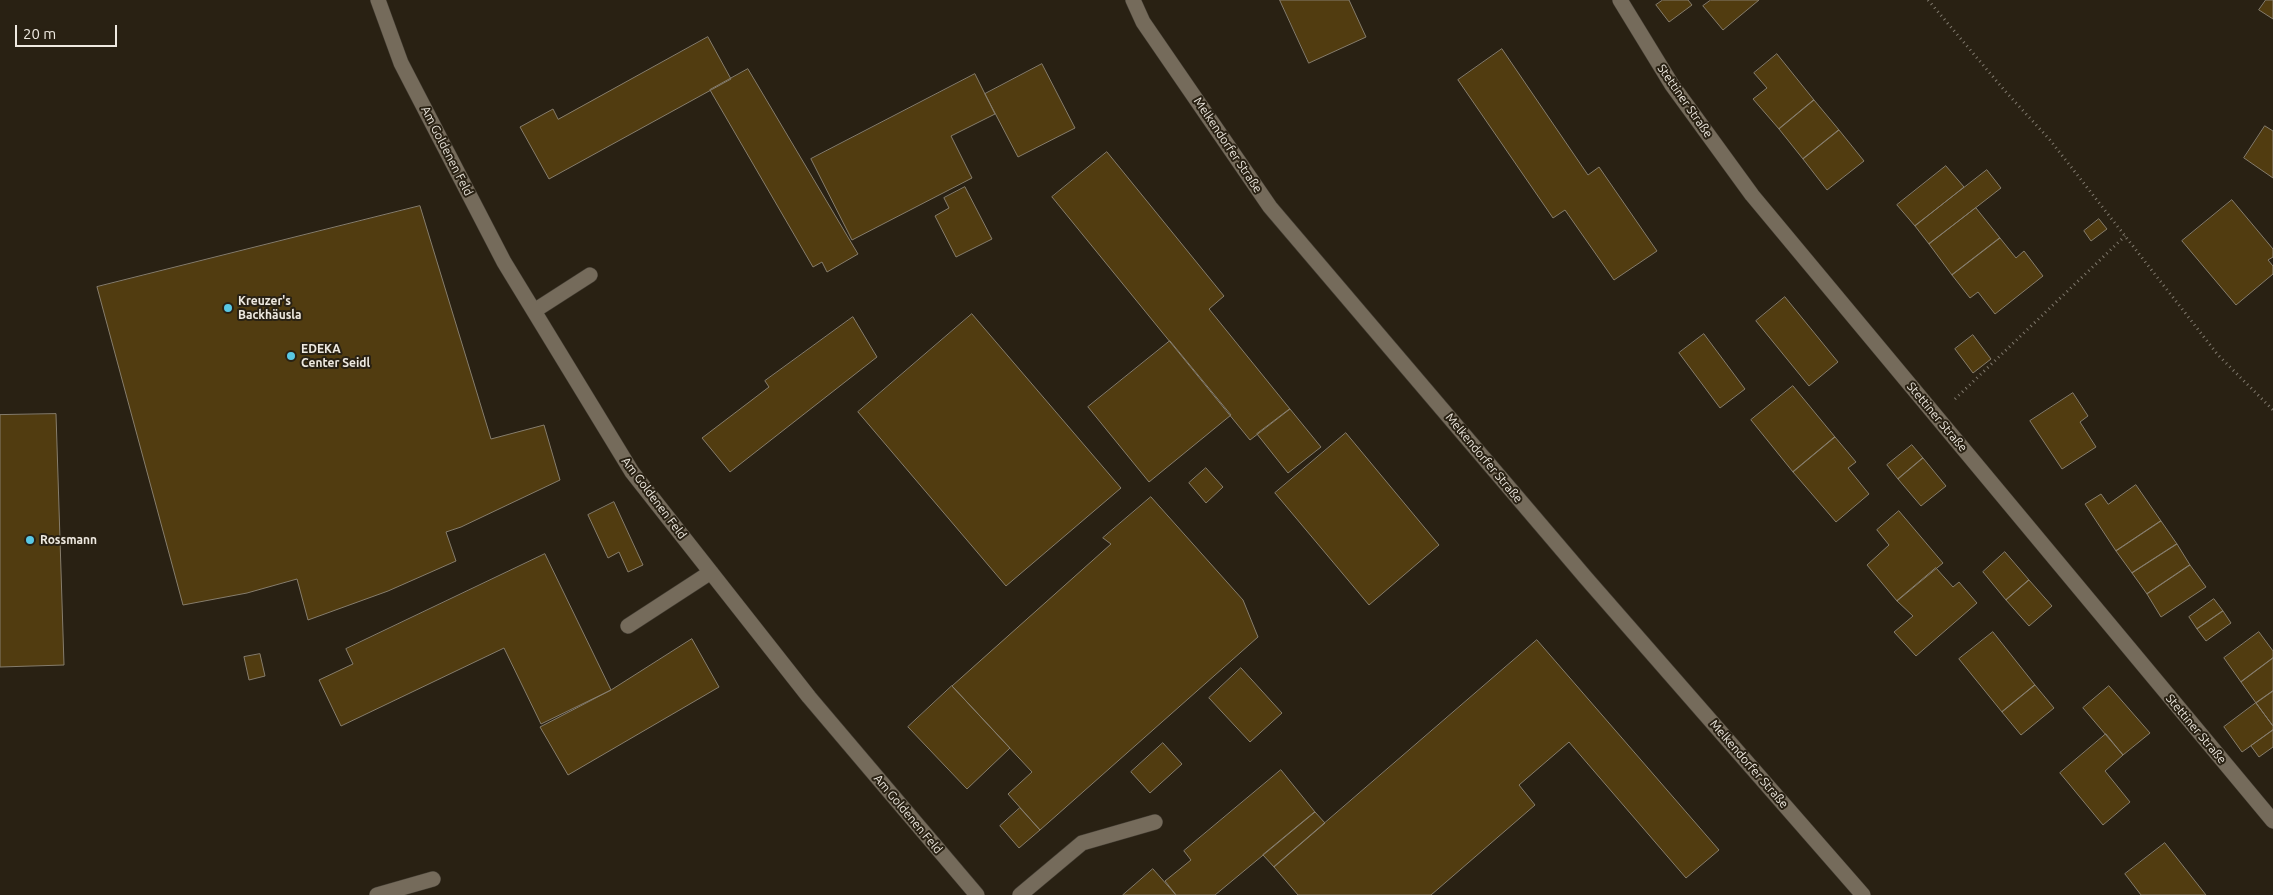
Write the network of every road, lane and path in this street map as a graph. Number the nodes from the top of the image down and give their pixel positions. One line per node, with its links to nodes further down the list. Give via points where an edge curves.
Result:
1 (378, 0): 7 (street, Am Goldenen Feld, via 402,63 504,262)
2 (1133, 0): 18 (street, Melkendorfer Straße, via 1143,22 1270,207 1586,578)
3 (1620, 0): 9 (street, Stettiner Straße, via 1672,85 1752,195)
4 (1928, 0): 5 (path, via 2050,140)
5 (2125, 236): 8 (path, via 2218,355); 9 (path)
6 (590, 275): 7 (street)
7 (534, 311): 10 (street, Am Goldenen Feld, via 632,472)
8 (2273, 410)
9 (1936, 416): 12 (street, Stettiner Straße)
10 (711, 572): 11 (street); 16 (street, Am Goldenen Feld, via 809,697)
11 (628, 626)
12 (2273, 821)
13 (1156, 822): 17 (street, via 1082,843)
14 (433, 879): 15 (street)
15 (377, 895)
16 (977, 895)
17 (1020, 895)
18 (1863, 895)

